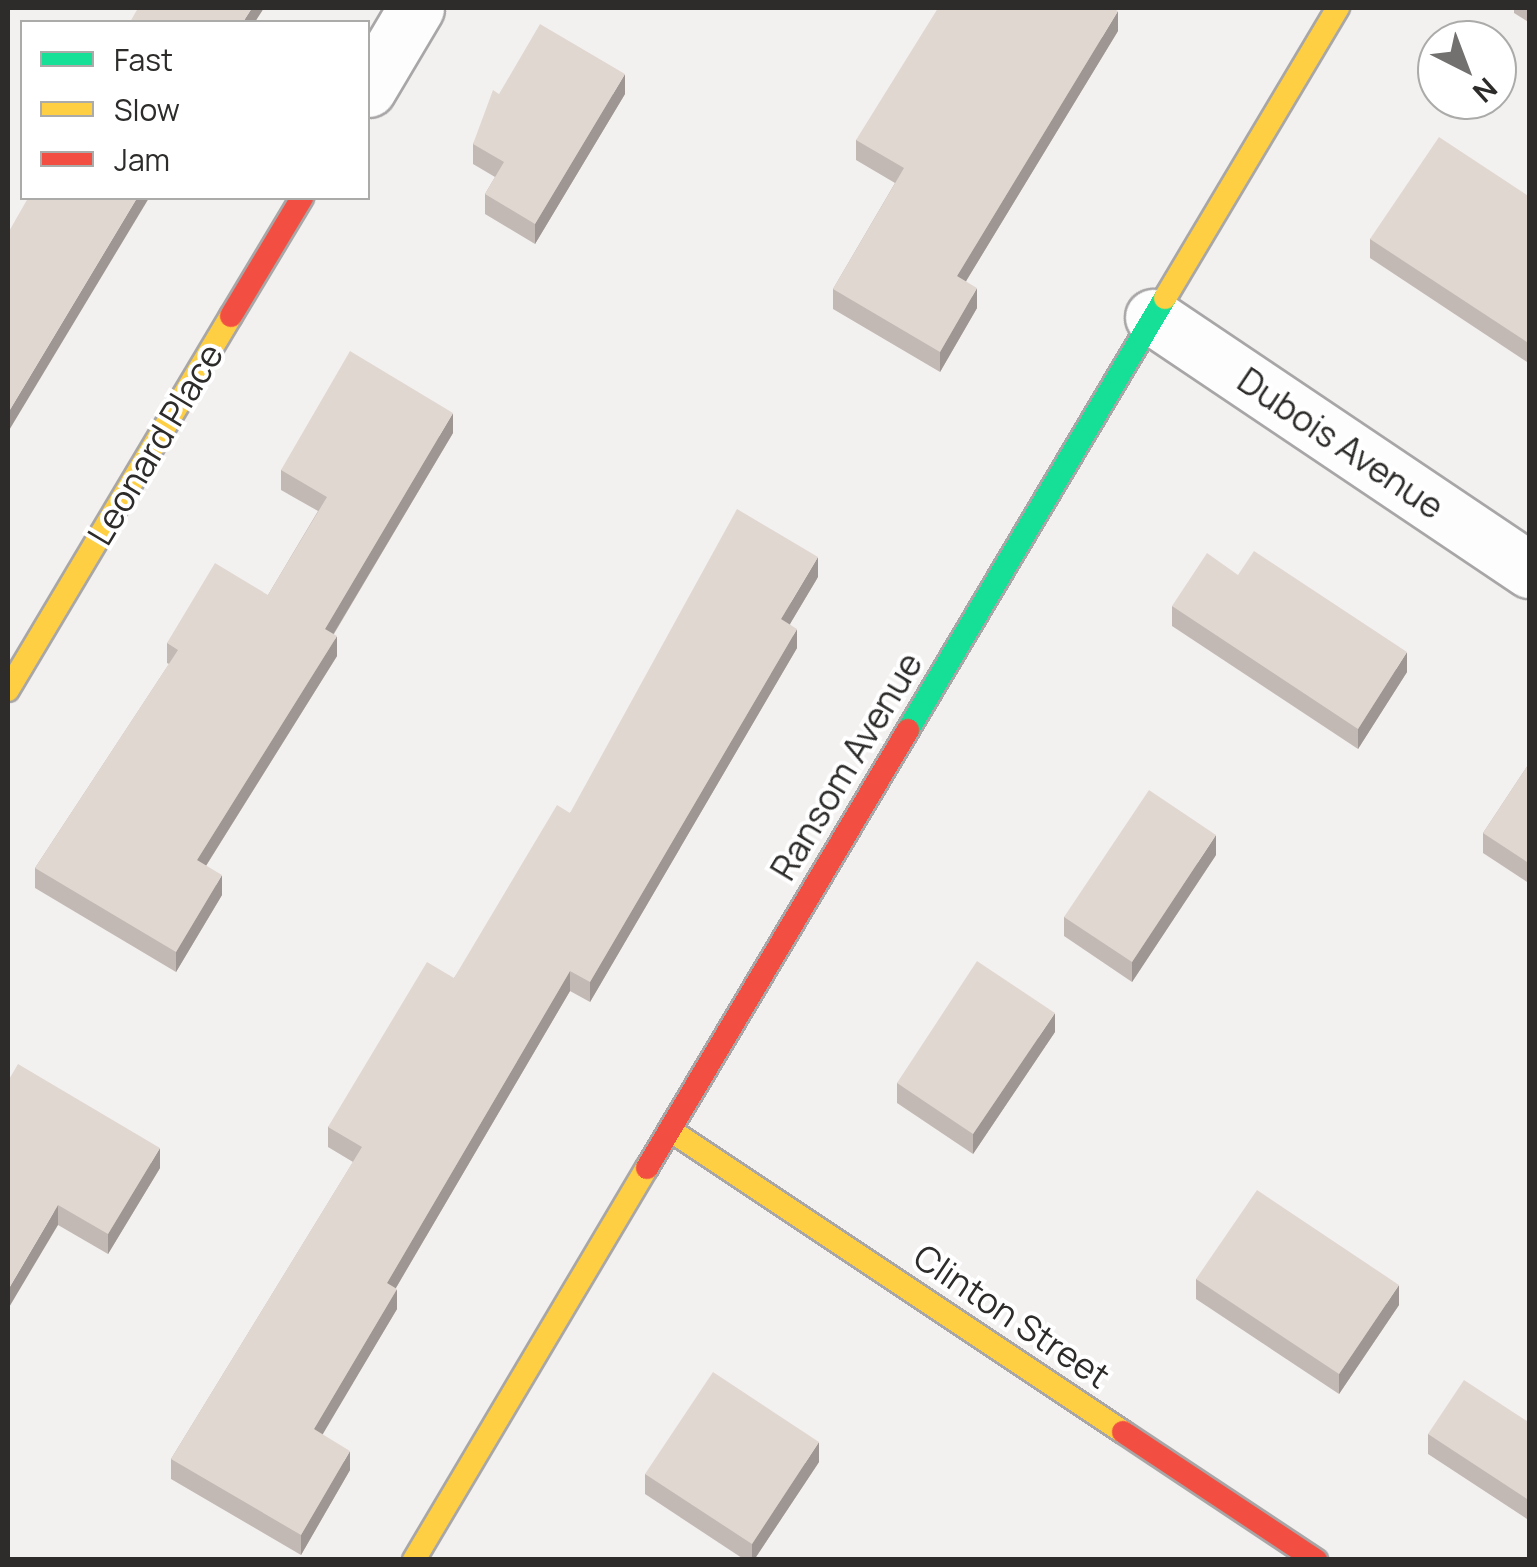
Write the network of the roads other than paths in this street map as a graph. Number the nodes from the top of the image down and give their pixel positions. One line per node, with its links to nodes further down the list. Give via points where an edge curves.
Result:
1 (416, 8): 3 (street)
2 (1338, 8): 5 (street, Ransom Avenue)
3 (370, 85)
4 (301, 200): 7 (street, Leonard Place)
5 (1153, 317): 6 (street, Dubois Avenue); 8 (street, Ransom Avenue)
6 (1530, 570)
7 (8, 690)
8 (670, 1130): 9 (street, Ransom Avenue); 10 (street, Clinton Street)
9 (414, 1560)
10 (1316, 1560)

